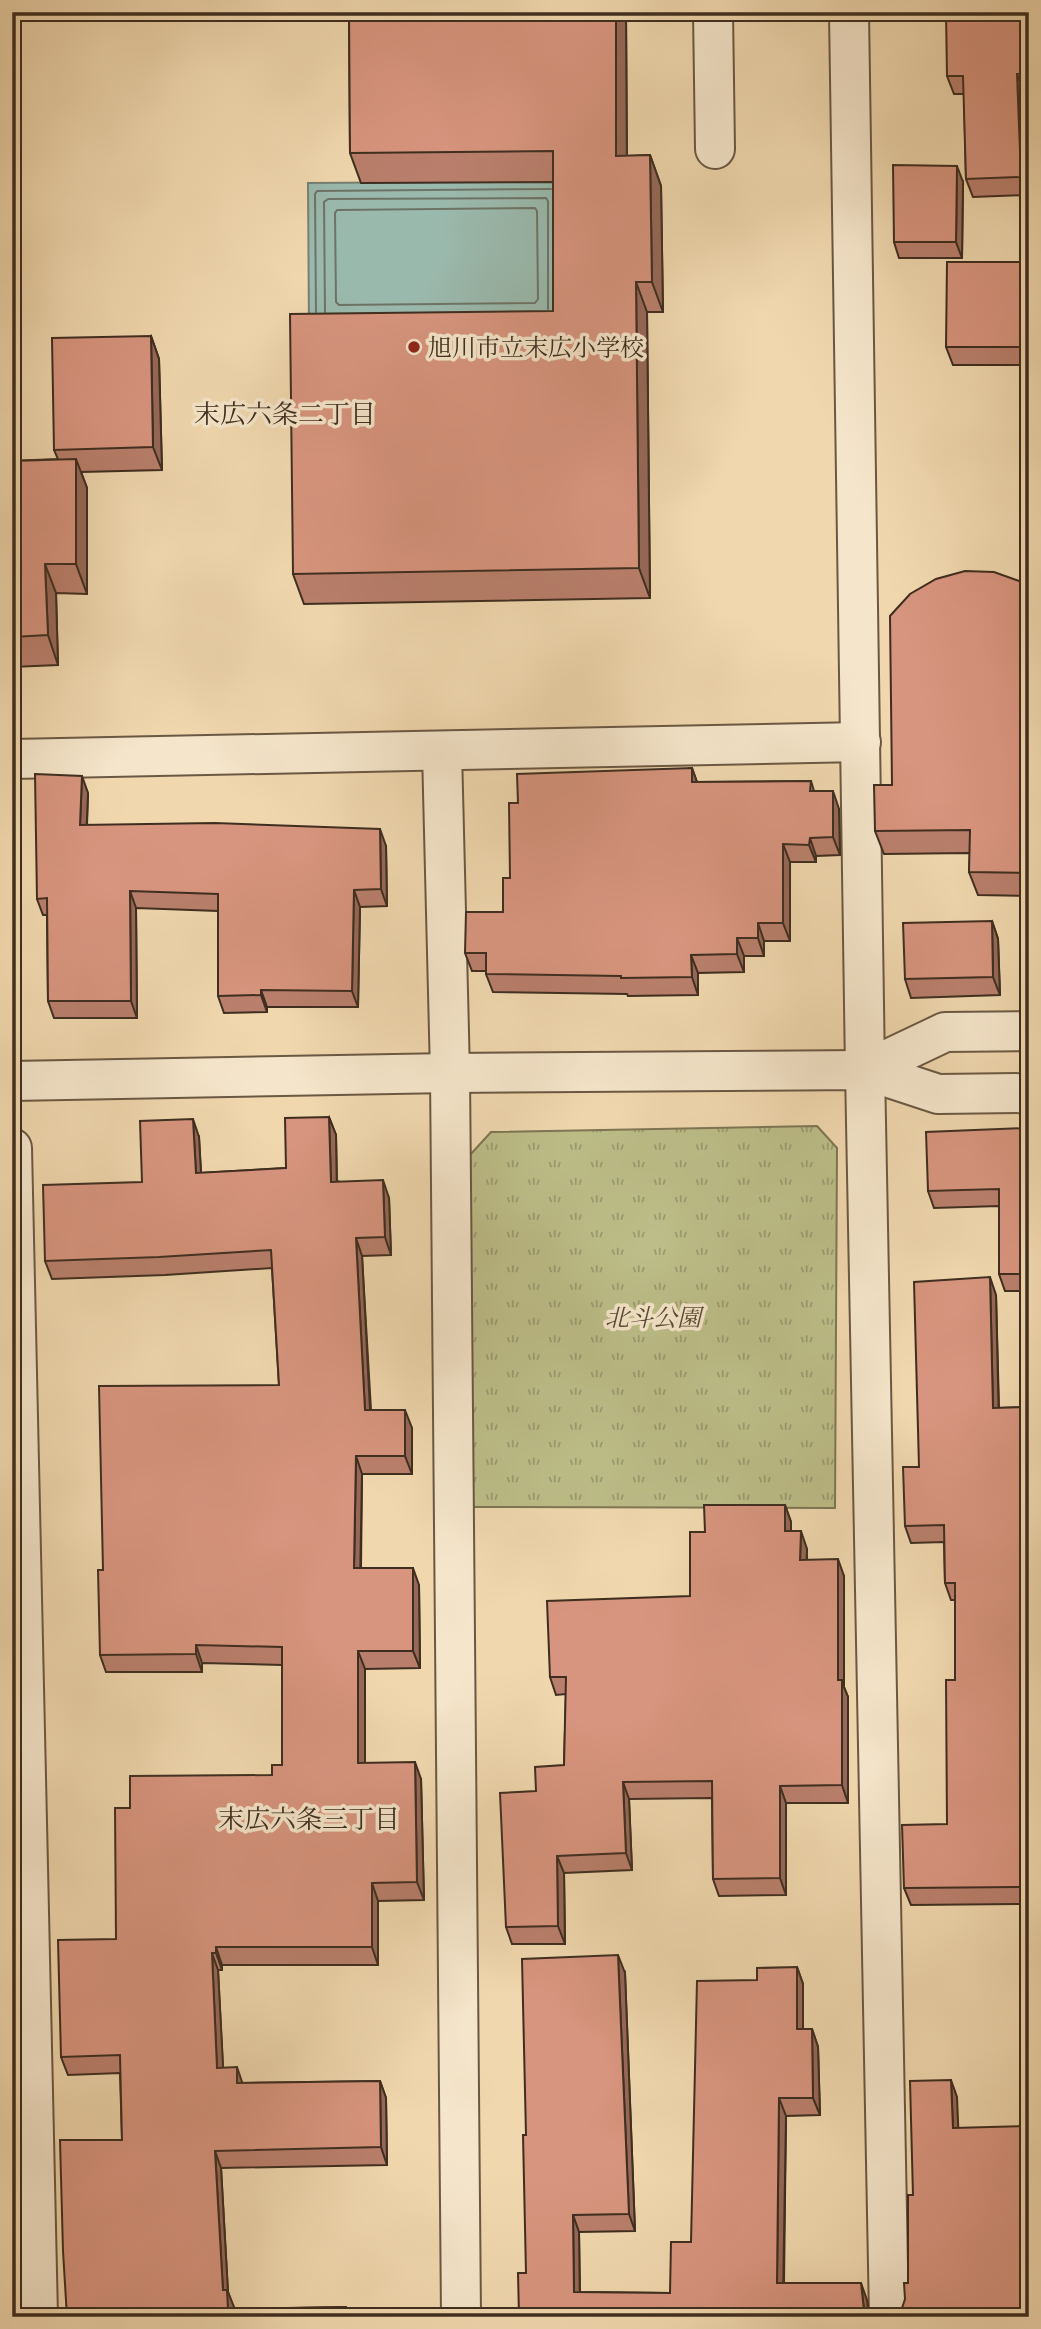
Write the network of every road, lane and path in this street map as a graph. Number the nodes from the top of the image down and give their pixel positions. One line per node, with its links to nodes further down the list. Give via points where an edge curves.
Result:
1 (713, 12): 3 (street)
2 (849, 12): 4 (street)
3 (715, 149)
4 (861, 742): 5 (street); 8 (street)
5 (442, 751): 6 (street); 9 (street)
6 (12, 759)
7 (1029, 1031): 8 (street, via 945,1032)
8 (865, 1070): 9 (street); 11 (street, via 938,1094); 15 (street)
9 (450, 1073): 10 (street); 14 (street)
10 (12, 1081)
11 (1029, 1093)
12 (12, 1148): 13 (street)
13 (38, 2317)
14 (461, 2317)
15 (889, 2317)

